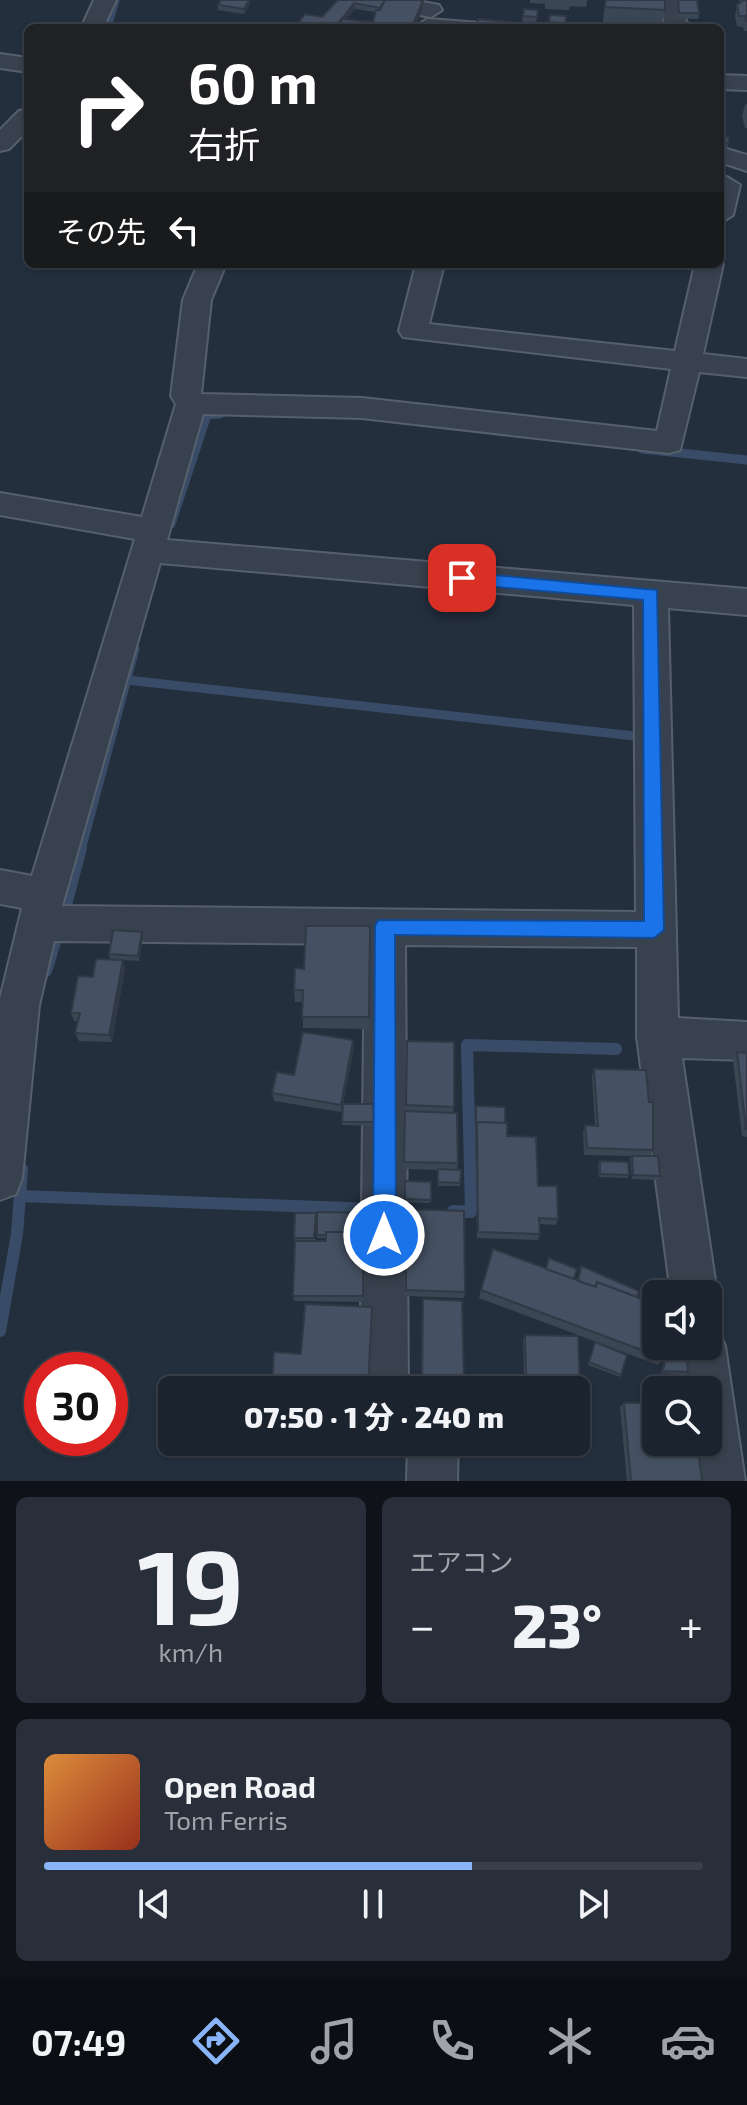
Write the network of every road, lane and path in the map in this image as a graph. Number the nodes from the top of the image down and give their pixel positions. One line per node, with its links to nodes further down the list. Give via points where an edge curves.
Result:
1 (105, 0): 5 (street)
2 (374, 0): 4 (street)
3 (672, 0): 7 (street)
4 (430, 15): 6 (lane)
5 (94, 24)
6 (484, 24)
7 (675, 24)
8 (0, 39): 9 (street)
9 (24, 42)
10 (0, 61): 11 (street)
11 (24, 64)
12 (724, 82): 13 (street)
13 (747, 83)
14 (24, 120): 15 (street)
15 (0, 144)
16 (724, 155): 17 (street)
17 (747, 163)
18 (210, 268): 23 (street, via 197,300 186,396)
19 (429, 268): 21 (street, via 413,331)
20 (708, 268): 21 (street)
21 (686, 364): 22 (street); 23 (street, via 669,443 362,408)
22 (747, 368)
23 (191, 404): 25 (street)
24 (0, 504): 25 (street)
25 (148, 540): 26 (street); 29 (street)
26 (651, 594): 27 (street); 31 (street)
27 (747, 602)
28 (0, 887): 29 (street)
29 (42, 910): 30 (street); 34 (street, via 19,1005)
30 (385, 926): 31 (street); 36 (street)
31 (654, 930): 32 (street)
32 (658, 1037): 33 (street); 35 (street)
33 (747, 1041)
34 (0, 1178)
35 (692, 1280)
36 (384, 1376)
37 (433, 1456): 39 (street)
38 (716, 1456): 40 (street)
39 (432, 1481)
40 (720, 1481)

